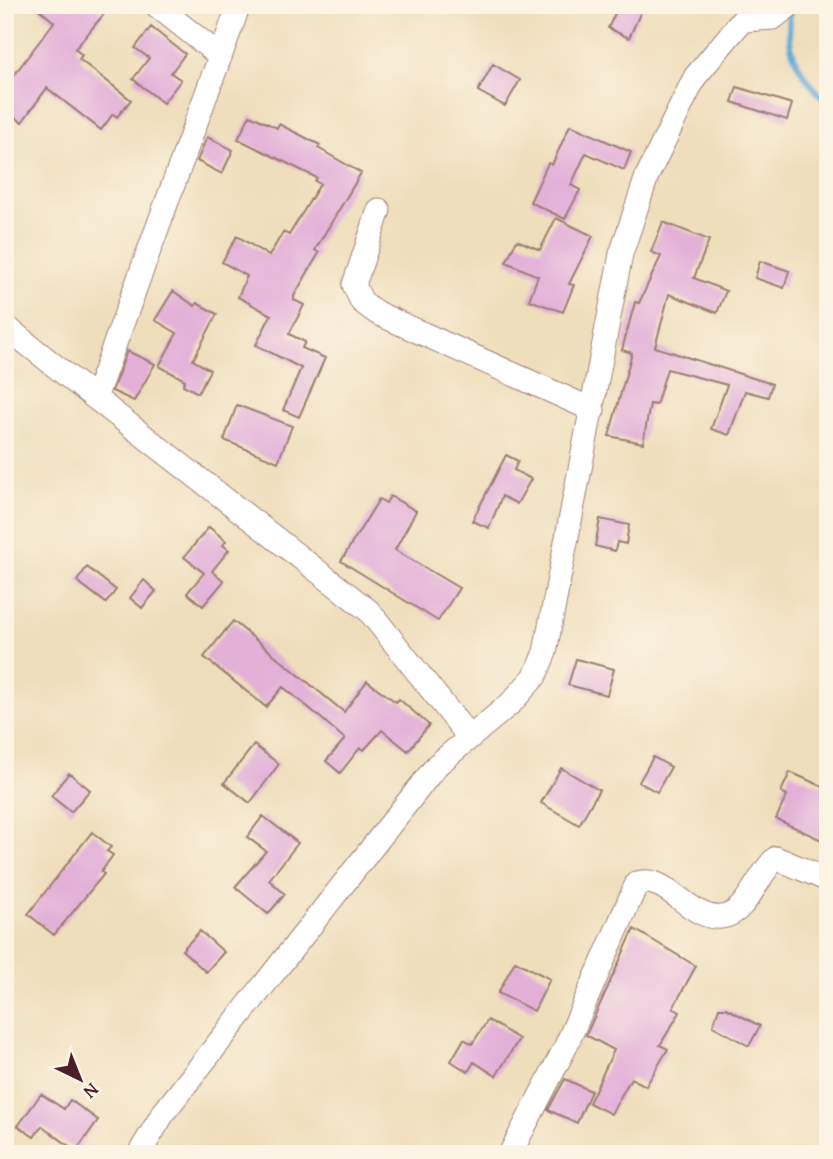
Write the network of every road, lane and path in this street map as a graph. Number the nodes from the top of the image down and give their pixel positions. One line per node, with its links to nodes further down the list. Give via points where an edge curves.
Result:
1 (156, 5): 4 (street)
2 (239, 5): 4 (street)
3 (766, 12): 8 (street, via 695,77 647,176 607,313)
4 (220, 56): 7 (street)
5 (379, 210): 8 (street, via 354,285 362,302 377,313)
6 (5, 326): 7 (street)
7 (95, 398): 9 (street, via 369,611)
8 (593, 410): 9 (street, via 545,652 535,676)
9 (469, 737): 11 (street, via 437,765 164,1112)
10 (828, 880): 12 (street, via 776,858 738,909 719,918 700,913 654,883 636,883 565,1048)
11 (139, 1154)
12 (510, 1154)

